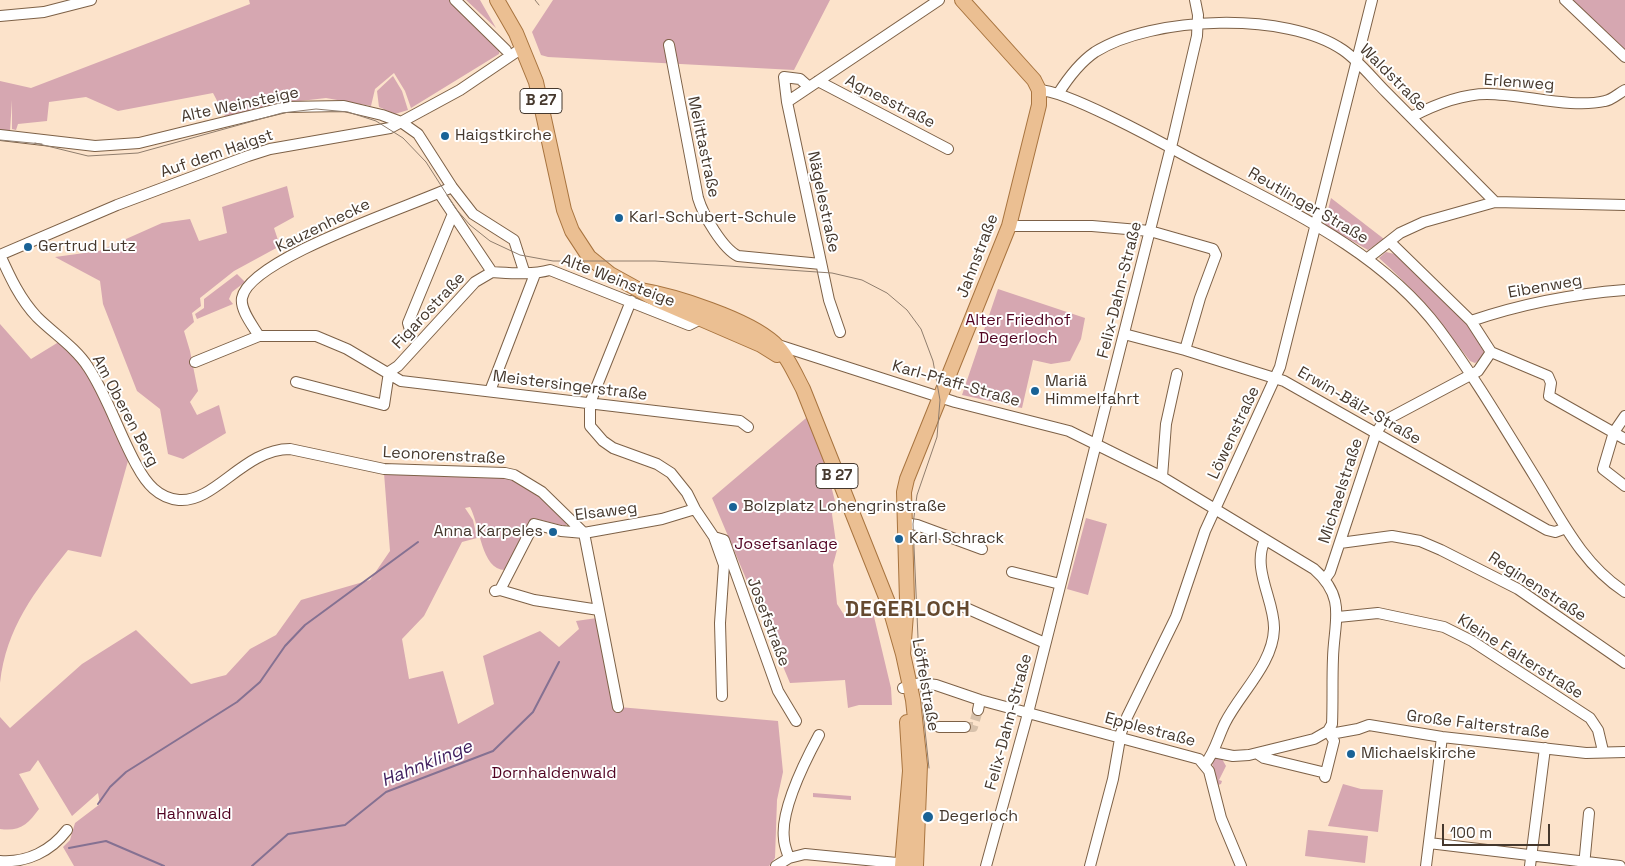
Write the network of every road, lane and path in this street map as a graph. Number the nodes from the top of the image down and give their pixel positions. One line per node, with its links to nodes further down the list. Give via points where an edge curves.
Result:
1 (91, 0): 9 (street, via 44,12)
2 (455, 0): 13 (street)
3 (497, 0): 12 (main road, B 27)
4 (939, 0): 16 (street)
5 (962, 0): 18 (main road, via 1026,70)
6 (1195, 0): 10 (street, Felix-Dahn-Straße)
7 (1372, 0): 15 (street, Löwenstraße)
8 (1565, 0): 14 (street)
9 (0, 16)
10 (1198, 26): 15 (street, Waldstraße, via 1247,23 1294,30 1324,39); 20 (street, Waldstraße, via 1180,25 1151,31 1106,46 1080,64); 25 (street, Felix-Dahn-Straße)
11 (669, 45): 38 (street, Melittastraße, via 698,198 706,218 727,247 738,256)
12 (522, 48): 23 (street, Auf dem Haigst, via 460,90); 42 (main road, B 27, via 541,99 560,197 572,231 589,257)
13 (506, 50)
14 (1625, 57)
15 (1356, 61): 22 (street, Waldstraße); 33 (street, Löwenstraße)
16 (818, 81): 17 (street); 26 (street, Agnesstraße)
17 (809, 87): 21 (street); 21 (street, Nägelestraße, via 800,79 784,77)
18 (1039, 90): 20 (street, Reutlinger Straße); 32 (main road, Jahnstraße, via 1036,125)
19 (1625, 90): 22 (street, Erlenweg, via 1606,101 1571,102 1488,94 1468,96 1436,104)
20 (1058, 94): 25 (street, Reutlinger Straße)
21 (787, 102): 38 (street, Nägelestraße)
22 (1411, 117): 29 (street, Waldstraße)
23 (401, 122): 24 (street, Alte Weinsteige, via 357,109 317,105 286,107 139,144 76,145); 27 (street, Alte Weinsteige, via 418,134); 36 (street, Auf dem Haigst, via 381,130 248,156 117,204)
24 (0, 135)
25 (1171, 148): 33 (street, Reutlinger Straße); 34 (street, Felix-Dahn-Straße)
26 (948, 149)
27 (452, 187): 28 (street); 39 (street, Alte Weinsteige, via 474,214 514,240)
28 (439, 193): 31 (street); 50 (street, Kauzenhecke, via 352,226 284,258 255,280 242,298 249,320)
29 (1495, 202): 30 (street); 35 (street, via 1424,222 1400,233)
30 (1625, 205)
31 (452, 216): 40 (street); 47 (street, via 408,323)
32 (1009, 226): 34 (street); 63 (main road, Jahnstraße)
33 (1314, 226): 37 (street, Reutlinger Straße); 60 (street, Löwenstraße)
34 (1150, 230): 49 (street, Felix-Dahn-Straße); 53 (street, via 1213,248 1216,256)
35 (1390, 242): 37 (street); 46 (street, Reutlinger Straße)
36 (0, 255): 71 (street, Am Oberen Berg, via 25,302 88,366 137,467 156,492 181,500 199,497)
37 (1368, 258): 59 (street, Reutlinger Straße, via 1429,318)
38 (821, 264): 48 (street, Nägelestraße)
39 (524, 271): 40 (street, Alte Weinsteige); 41 (street, Alte Weinsteige)
40 (492, 272): 57 (street, Figarostraße, via 475,282)
41 (535, 274): 44 (street, Alte Weinsteige, via 550,270); 62 (street)
42 (640, 290): 45 (main road, B 27); 52 (main road, B 27, via 665,294 717,313)
43 (1625, 290): 46 (street, Eibenweg, via 1511,308)
44 (631, 301): 45 (street, Alte Weinsteige, via 689,325); 64 (street)
45 (699, 320): 51 (main road, B 27)
46 (1471, 321): 54 (street, Reutlinger Straße)
47 (410, 330)
48 (840, 332)
49 (1124, 334): 53 (street, Erwin-Bälz-Straße); 70 (street, Felix-Dahn-Straße)
50 (259, 336): 55 (street); 57 (street, Meistersingerstraße, via 316,336)
51 (746, 339): 52 (main road); 56 (main road, B 27, via 774,353)
52 (775, 344): 56 (main road, B 27); 63 (street, Karl-Pfaff-Straße)
53 (1185, 350): 60 (street, Erwin-Bälz-Straße)
54 (1491, 352): 59 (street, Michaelstraße, via 1481,369); 67 (street, via 1548,376 1551,384 1548,396)
55 (195, 362)
56 (791, 367): 86 (main road, B 27, via 803,389)
57 (389, 372): 61 (street, via 384,405); 62 (street, Meistersingerstraße, via 402,381)
58 (1177, 374): 72 (street, via 1166,424)
59 (1471, 375): 68 (street, Michaelstraße, via 1384,421); 77 (street, Reutlinger Straße)
60 (1276, 377): 68 (street, Erwin-Bälz-Straße); 75 (street, Löwenstraße)
61 (296, 382)
62 (490, 392): 64 (street, Meistersingerstraße)
63 (940, 398): 70 (street, Karl-Pfaff-Straße, via 1070,431); 76 (main road, Jahnstraße, via 907,479)
64 (590, 402): 66 (street, Meistersingerstraße, via 740,421); 74 (street, via 590,426 603,442 625,454 665,468 687,493)
65 (1625, 416): 67 (street)
66 (748, 427)
67 (1614, 432): 69 (street); 73 (street, via 1603,469)
68 (1376, 433): 77 (street, Erwin-Bälz-Straße, via 1547,530 1555,532); 81 (street, Michaelstraße)
69 (1625, 439)
70 (1096, 444): 72 (street, Karl-Pfaff-Straße); 85 (street, Felix-Dahn-Straße)
71 (256, 457): 78 (street, Leonorenstraße, via 272,450 290,449 384,468 514,475 552,500)
72 (1162, 477): 75 (street, Karl-Pfaff-Straße)
73 (1625, 486)
74 (695, 509): 78 (street, Elsaweg, via 662,519); 79 (street)
75 (1215, 509): 80 (street, Karl-Pfaff-Straße); 108 (street, Löwenstraße, via 1176,617 1127,716)
76 (904, 523): 82 (street); 89 (main road, Jahnstraße)
77 (1566, 528): 87 (street, Reutlinger Straße, via 1595,567)
78 (584, 533): 91 (street); 91 (street, Elsaweg, via 534,524 498,591)
79 (714, 536): 99 (street, via 724,564 720,623); 102 (street, Josefstraße, via 724,540 778,691)
80 (1265, 540): 84 (street, Karl-Pfaff-Straße); 111 (street, via 1262,546 1263,579 1275,627 1273,642 1225,723)
81 (1340, 543): 84 (street, Michaelstraße); 97 (street, Reginenstraße, via 1392,536 1420,541 1471,563 1518,589)
82 (982, 549)
83 (1012, 572): 85 (street)
84 (1325, 579): 92 (street, Karl-Pfaff-Straße, via 1333,594)
85 (1060, 584): 94 (street, Felix-Dahn-Straße)
86 (880, 587): 88 (main road, Löffelstraße / B 27); 95 (main road, Löffelstraße / B 27)
87 (1625, 592)
88 (889, 605): 89 (main road); 93 (main road, Löffelstraße / B 27)
89 (906, 607): 93 (main road, Jahnstraße); 96 (main road, Jahnstraße)
90 (966, 608): 94 (street, Felix-Dahn-Straße)
91 (599, 610): 100 (street)
92 (1338, 617): 105 (street, Karl-Pfaff-Straße, via 1333,651 1332,724); 110 (street, Kleine Falterstraße, via 1378,614 1451,630 1590,718 1598,730)
93 (897, 630): 95 (main road, Jahnstraße); 96 (main road, Löffelstraße / B 27)
94 (1045, 643): 101 (street, Felix-Dahn-Straße)
95 (892, 644): 98 (main road, Löffelstraße / B 27)
96 (903, 654): 98 (main road, Löffelstraße / B 27)
97 (1625, 663)
98 (906, 687): 101 (street, Epplestraße, via 920,683 936,685 979,705); 122 (main road, Löffelstraße / B 27, via 920,765)
99 (722, 696)
100 (618, 707)
101 (1028, 713): 108 (street, Epplestraße); 124 (street, Felix-Dahn-Straße)
102 (796, 722)
103 (939, 726): 104 (street)
104 (965, 727)
105 (1328, 731): 107 (street, Große Falterstraße, via 1336,733 1368,725); 113 (street, Große Falterstraße, via 1314,739); 113 (street, Große Falterstraße, via 1334,741 1325,775)
106 (819, 735): 119 (street, via 801,769 786,819 784,839)
107 (1442, 736): 109 (street, Große Falterstraße); 117 (street)
108 (1120, 738): 114 (street, Epplestraße, via 1187,755); 125 (street, Löwenstraße, via 1113,779)
109 (1545, 748): 110 (street, Große Falterstraße, via 1586,753); 118 (street)
110 (1603, 751): 112 (street, Große Falterstraße)
111 (1213, 752): 113 (street, Große Falterstraße, via 1233,756); 114 (street)
112 (1625, 752)
113 (1258, 754)
114 (1205, 764): 126 (street, Epplestraße, via 1214,782 1229,840)
115 (1589, 812): 121 (street)
116 (67, 830): 120 (street, via 58,842 28,859)
117 (1429, 843): 118 (street); 127 (street)
118 (1532, 854): 121 (street); 128 (street)
119 (789, 858): 122 (street, via 805,854); 123 (street)
120 (0, 861)
121 (1585, 863): 129 (street)
122 (909, 865)
123 (776, 866)
124 (986, 866)
125 (1090, 866)
126 (1241, 866)
127 (1426, 866)
128 (1530, 866)
129 (1620, 866)

